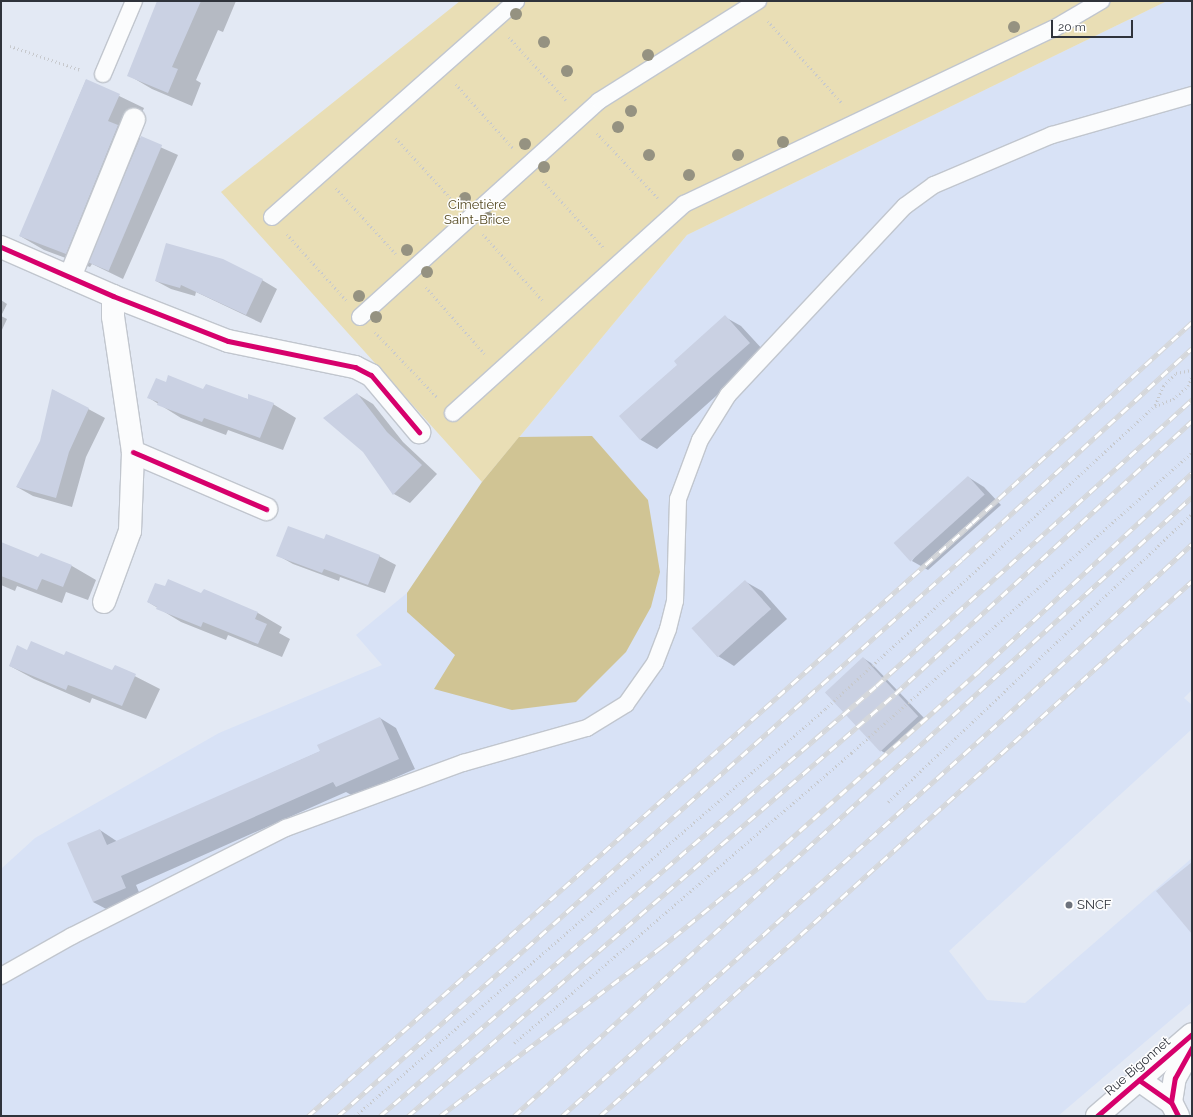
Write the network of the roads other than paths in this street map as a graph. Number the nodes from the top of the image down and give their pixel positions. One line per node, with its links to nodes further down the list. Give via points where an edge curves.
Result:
1 (134, 1): 5 (lane)
2 (516, 1): 8 (lane)
3 (1101, 1): 13 (lane, via 1053,29 684,204)
4 (755, 3): 12 (lane, via 599,101)
5 (103, 74)
6 (1192, 95): 18 (lane, via 1052,135 934,185 905,206 728,395 700,440 678,500 675,601 668,629 655,663 626,704 587,728 463,763 286,828 72,936)
7 (134, 120): 10 (street)
8 (272, 217)
9 (1, 247): 10 (street)
10 (70, 277): 11 (street)
11 (113, 296): 14 (street, via 228,341 355,367 371,375); 15 (street, via 113,317)
12 (360, 317)
13 (453, 413)
14 (419, 432)
15 (133, 452): 16 (street); 17 (street, via 130,531)
16 (266, 509)
17 (104, 602)
18 (1, 976)
19 (1192, 1034): 21 (street, Rue Bigonnet)
20 (1192, 1047): 22 (street, via 1175,1078)
21 (1140, 1080): 22 (street); 23 (street, Rue Bigonnet)
22 (1174, 1109)
23 (1097, 1116)

